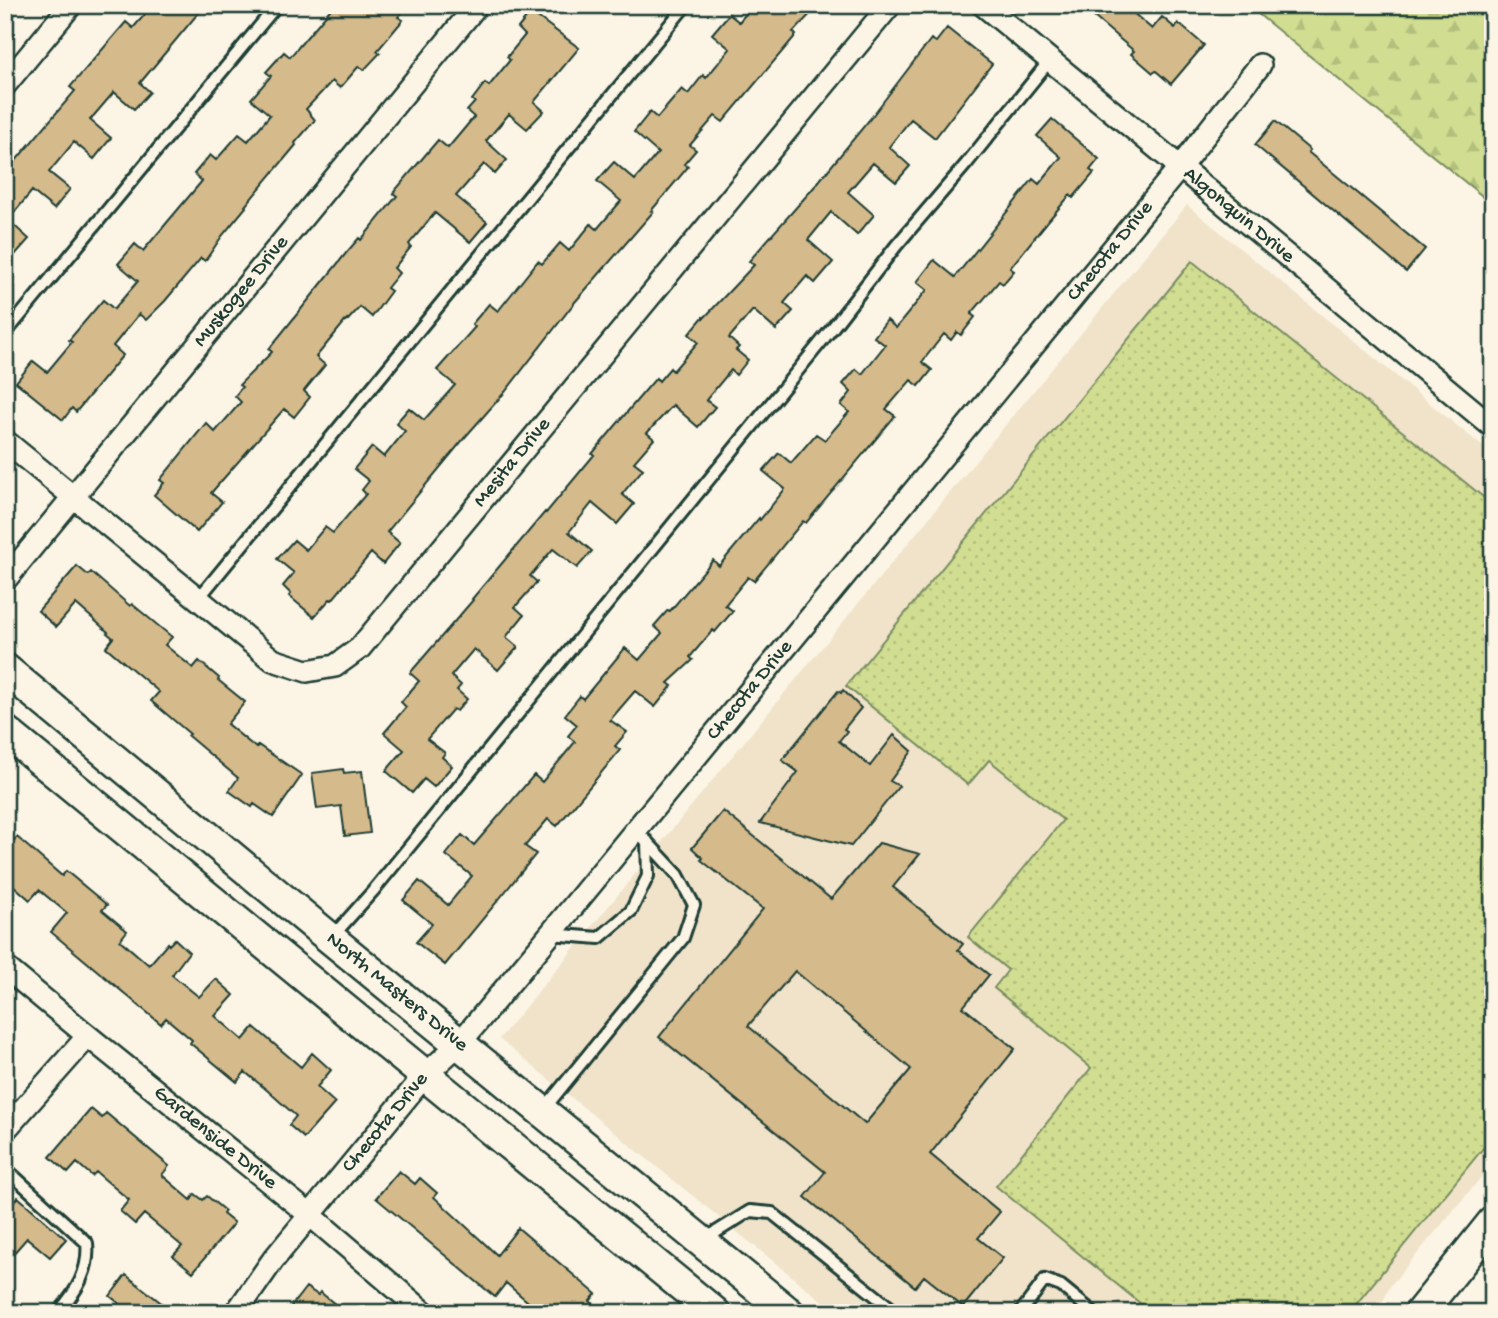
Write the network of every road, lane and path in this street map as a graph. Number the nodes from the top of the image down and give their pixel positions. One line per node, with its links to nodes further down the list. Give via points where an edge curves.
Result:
1 (71, 5): 9 (street)
2 (277, 5): 11 (lane)
3 (477, 5): 14 (street, Muskogee Drive)
4 (686, 5): 16 (lane)
5 (890, 5): 16 (street, Mesita Drive, via 360,648 335,666 307,671 272,660)
6 (983, 5): 7 (street, Algonquin Drive)
7 (1050, 60): 10 (street, Algonquin Drive); 21 (lane)
8 (1261, 65): 10 (street, Checota Drive)
9 (5, 85)
10 (1180, 167): 12 (street, Algonquin Drive); 19 (street, Checota Drive)
11 (5, 334)
12 (1493, 427)
13 (5, 441): 14 (street, Mesita Drive)
14 (74, 497): 15 (street, Muskogee Drive); 16 (street, Mesita Drive)
15 (5, 580)
16 (198, 598)
17 (5, 669): 21 (main road, North Masters Drive)
18 (5, 731): 25 (main road)
19 (641, 836): 20 (street, Checota Drive); 20 (lane, via 648,876 631,911 599,938); 26 (lane, via 678,875 694,905 683,938)
20 (550, 934): 24 (street, Checota Drive)
21 (331, 939): 24 (main road, North Masters Drive)
22 (5, 967): 23 (street, Gardenside Drive)
23 (88, 1036): 27 (street); 29 (street, Gardenside Drive)
24 (459, 1044): 25 (street, Checota Drive); 26 (main road, North Masters Drive)
25 (425, 1075): 29 (street, Checota Drive); 35 (main road)
26 (542, 1111): 31 (main road, North Masters Drive)
27 (5, 1130)
28 (5, 1168): 32 (lane, via 87,1243 89,1256 81,1283)
29 (310, 1215): 33 (street, Checota Drive); 34 (street, Gardenside Drive)
30 (1493, 1222): 40 (main road)
31 (702, 1241): 36 (main road, North Masters Drive); 37 (lane, via 750,1211 772,1213)
32 (58, 1313)
33 (236, 1313)
34 (425, 1313)
35 (715, 1313)
36 (789, 1313)
37 (897, 1313)
38 (1020, 1313): 39 (lane, via 1045,1280 1061,1286)
39 (1094, 1313)
40 (1420, 1313)

